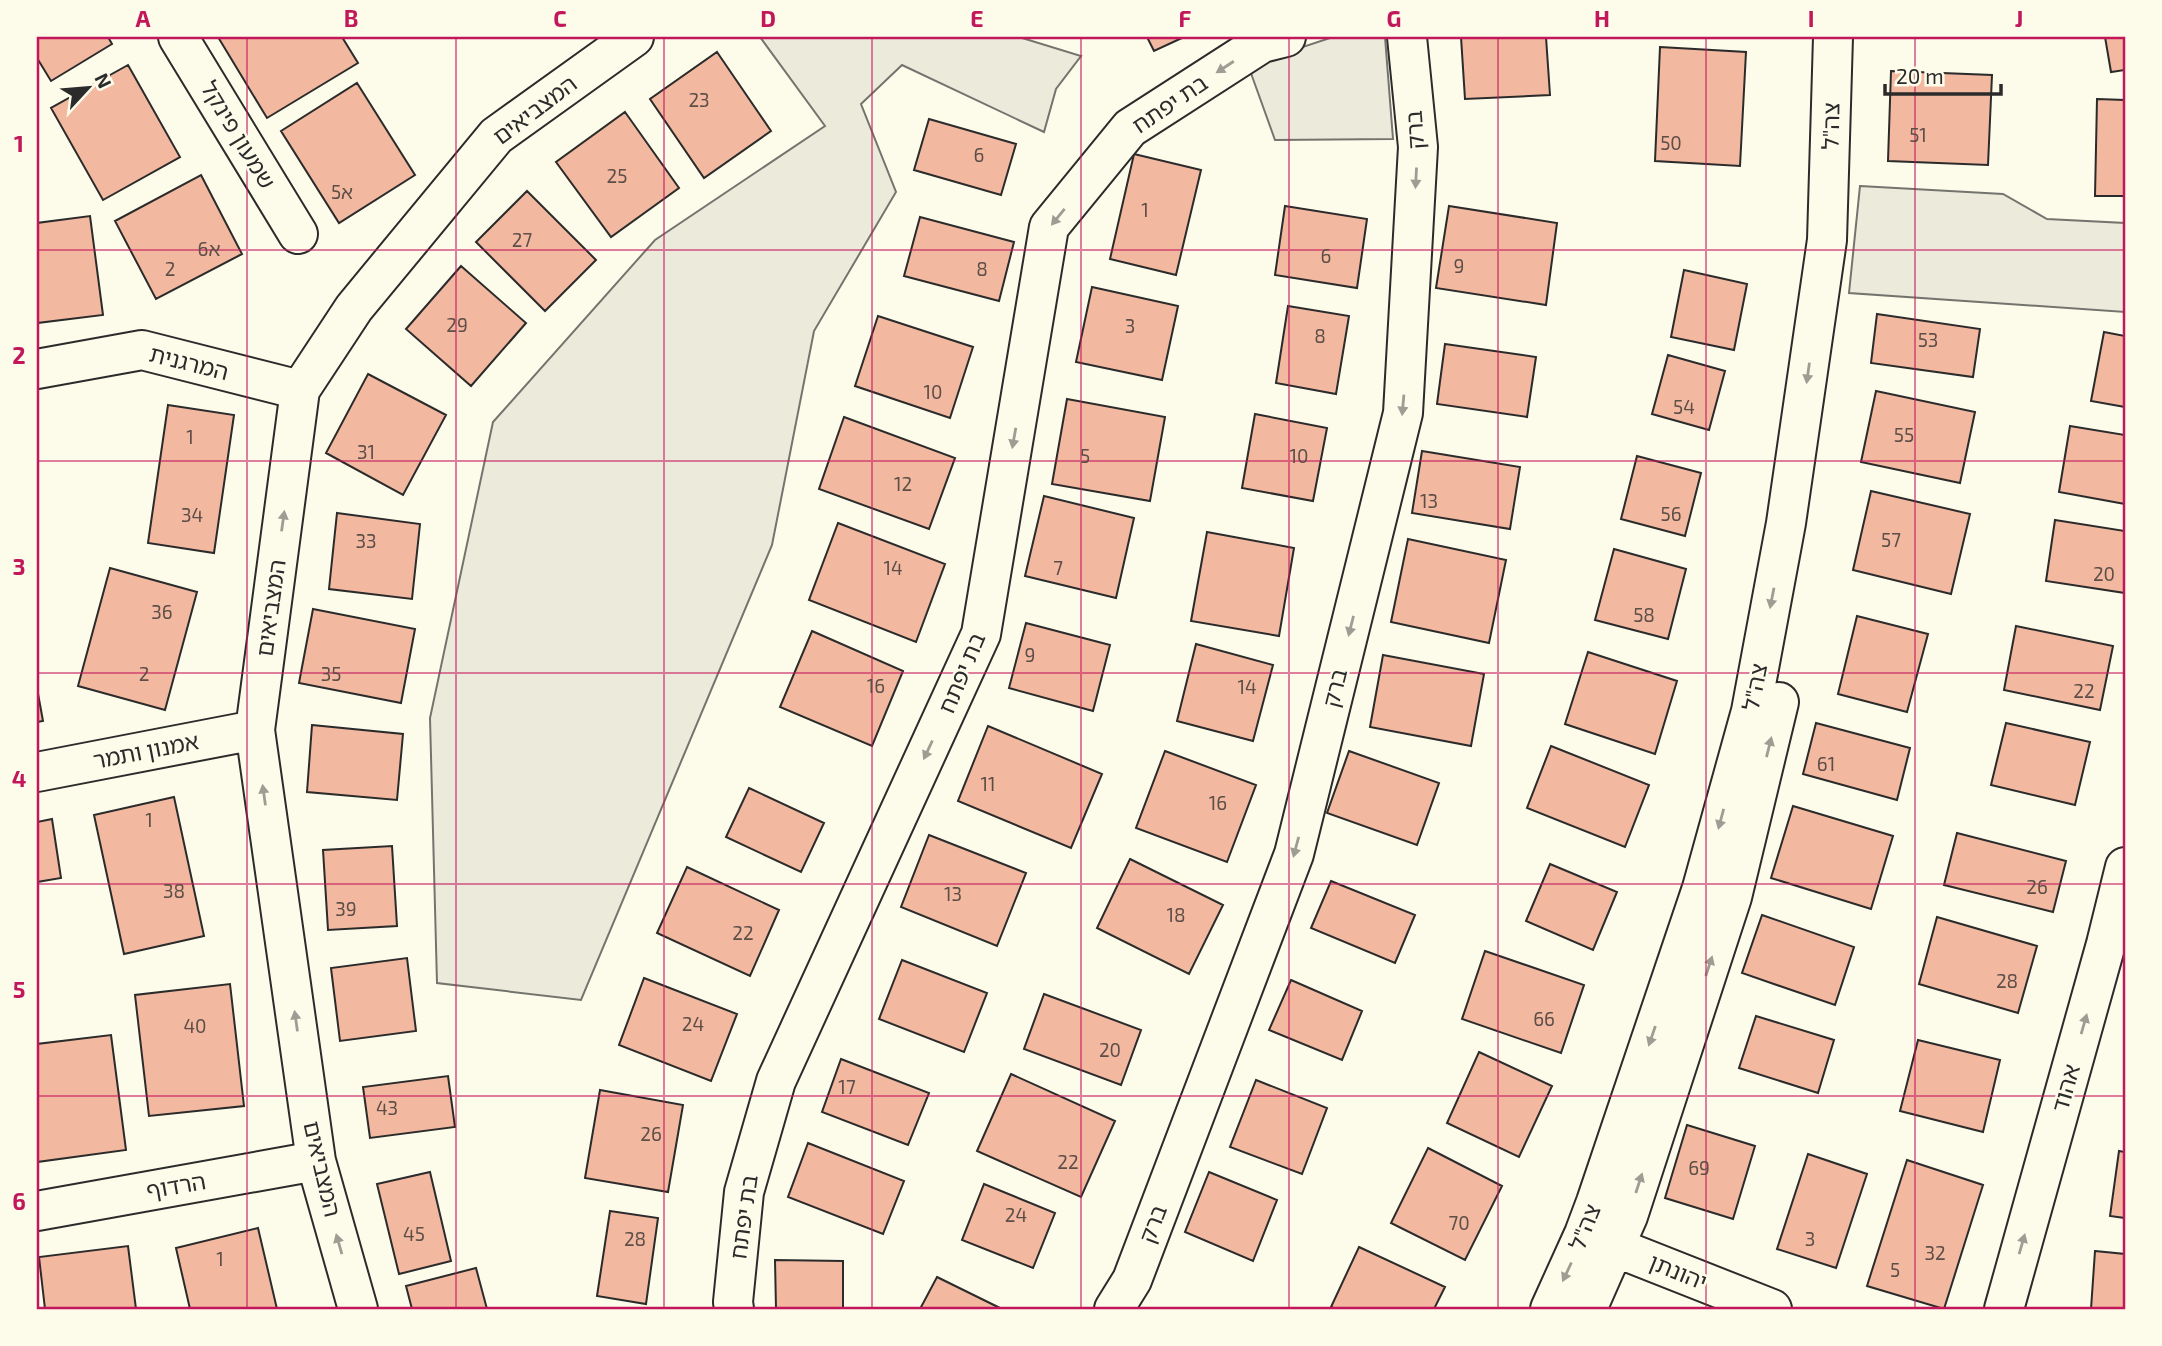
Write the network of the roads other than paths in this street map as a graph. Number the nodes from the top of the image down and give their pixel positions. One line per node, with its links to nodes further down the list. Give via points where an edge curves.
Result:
1 (178, 37): 7 (street, שמעון פינקל)
2 (634, 37): 9 (street, המצביאים, via 496,136 354,308)
3 (1286, 37): 18 (street, בת יפתח, one-way to 18, via 1262,43 1130,128 1049,227 981,634 776,1081 744,1192)
4 (1407, 37): 19 (street, ברק, one-way to 19, via 1418,147 1403,413 1294,854 1132,1280)
5 (1833, 37): 16 (street, צה"ל, one-way to 16, via 1827,240 1786,523 1751,712)
6 (1857, 37): 16 (street, צה"ל, one-way to 6, via 1628,1216 1732,897 1777,713 1812,524 1851,243)
7 (298, 234)
8 (37, 369): 9 (street, המרגנית, via 142,350)
9 (300, 390): 10 (street, המצביאים, one-way to 9)
10 (255, 730): 11 (street, אמנון ותמר); 14 (street, המצביאים, one-way to 10)
11 (37, 772)
12 (2125, 867): 13 (street, אהוד)
13 (2116, 946): 23 (street, אהוד, one-way to 13)
14 (316, 1161): 15 (street, הרדוף); 17 (street, המצביאים, one-way to 14)
15 (37, 1211)
16 (1600, 1241): 20 (street, צה"ל, one-way to 20); 21 (street, צה"ל); 22 (street, יהונתן)
17 (358, 1309)
18 (734, 1309)
19 (1114, 1309)
20 (1550, 1309)
21 (1587, 1309)
22 (1772, 1309)
23 (2004, 1309)

